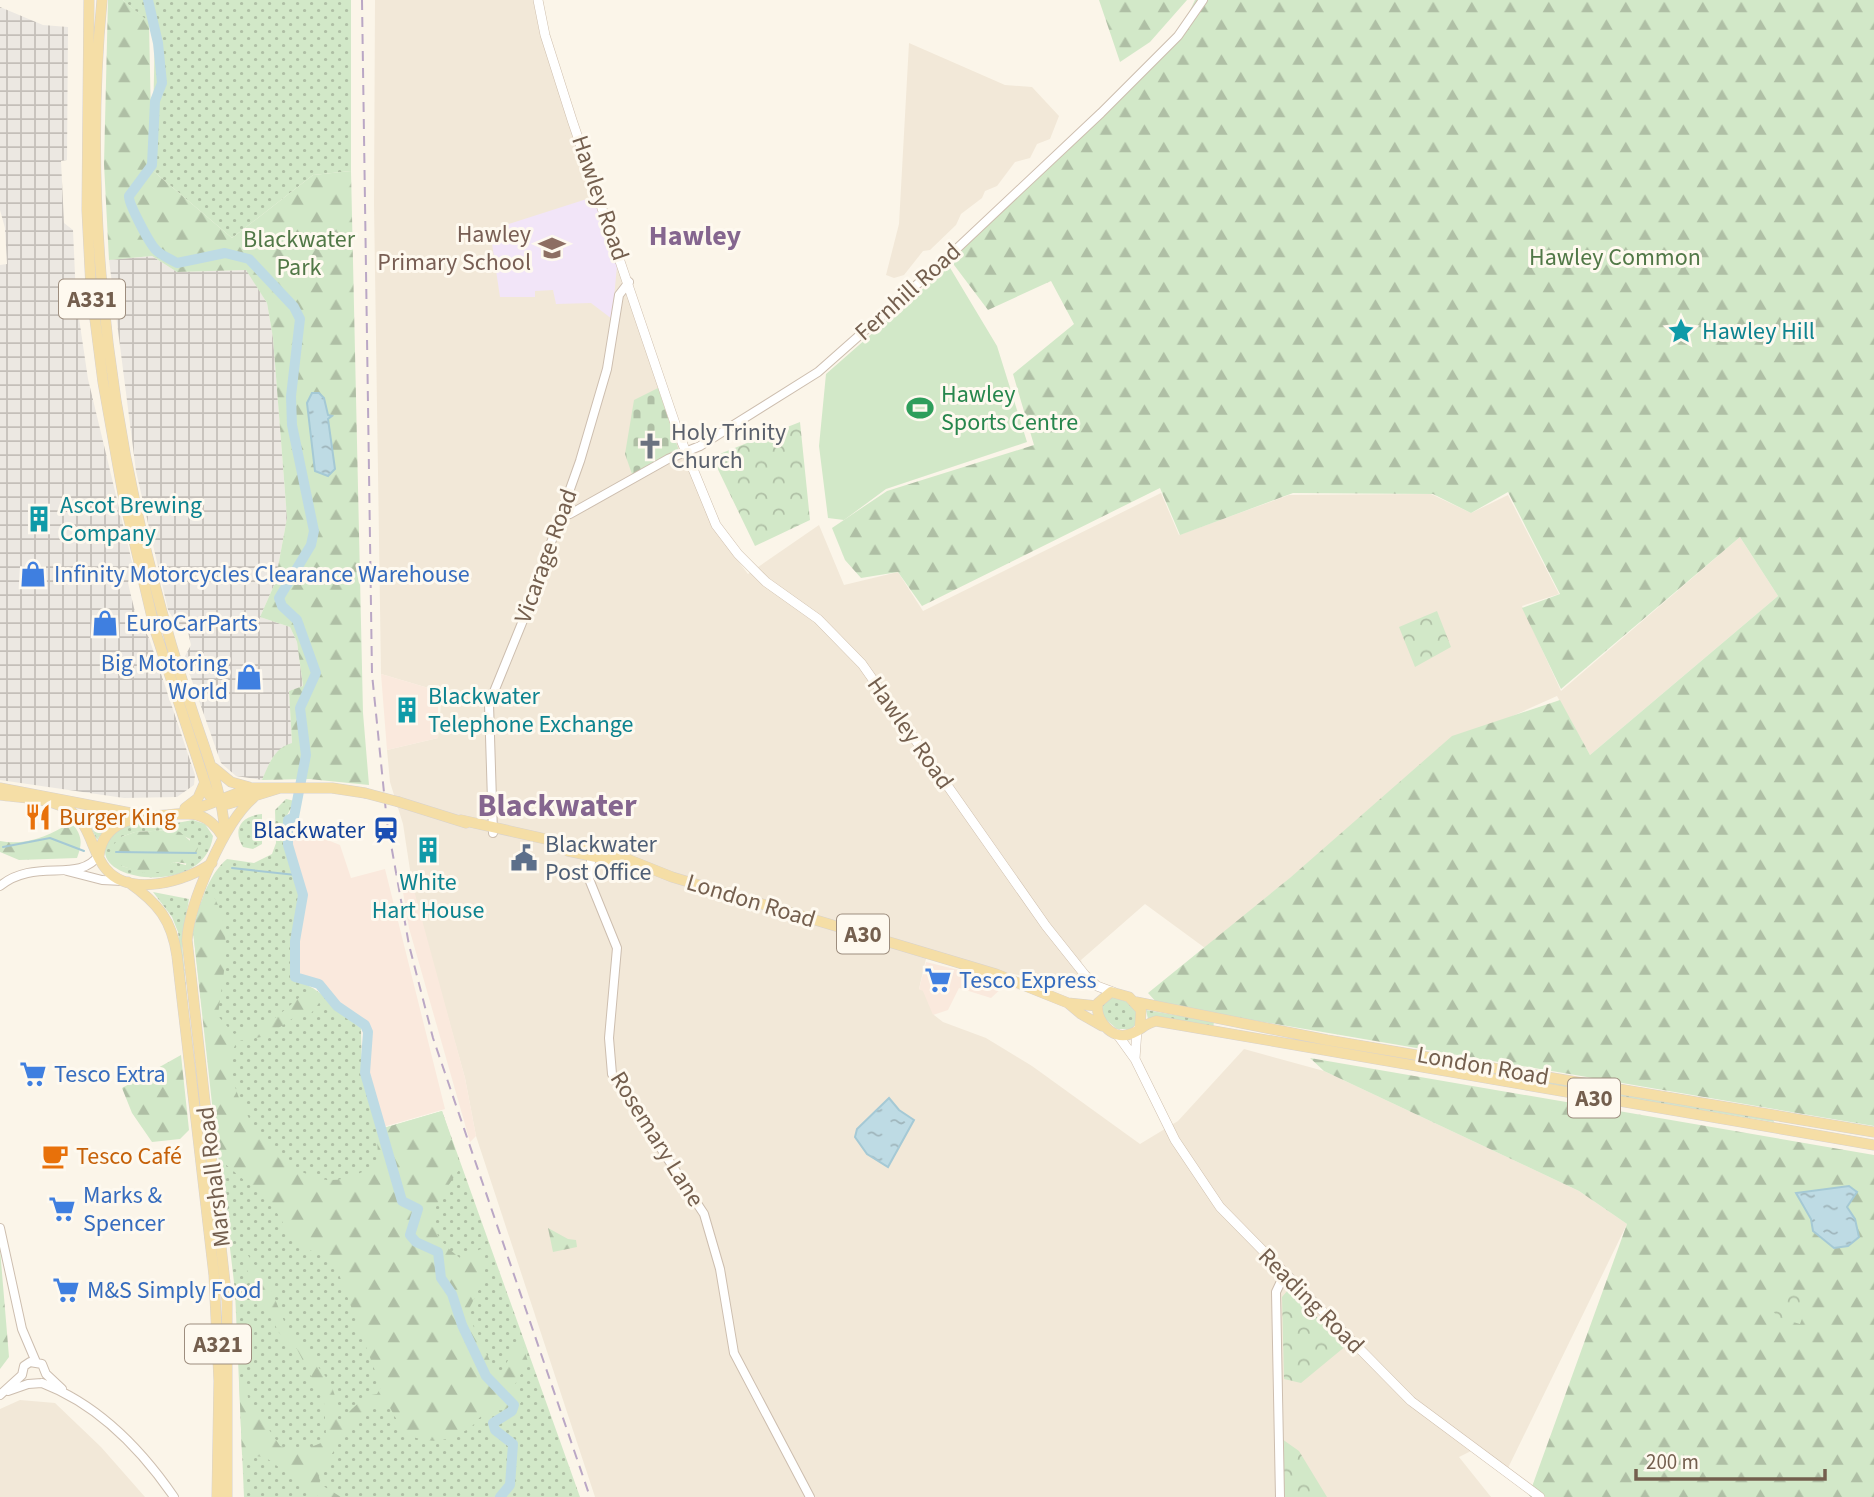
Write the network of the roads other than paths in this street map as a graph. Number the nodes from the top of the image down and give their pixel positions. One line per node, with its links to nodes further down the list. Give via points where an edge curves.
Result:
1 (89, 0): 8 (main road, A331, via 85,146 91,288 114,450)
2 (102, 0): 8 (main road, A331, via 97,140 103,285 119,414)
3 (538, 0): 5 (main road, Hawley Road, via 553,62)
4 (1203, 0): 6 (street, Fernhill Road, via 1178,36 1101,113 826,365)
5 (629, 282): 6 (main road, Hawley Road); 7 (street, Vicarage Road, via 619,295 605,376)
6 (689, 450): 7 (street, Fernhill Road); 25 (main road, Hawley Road, via 716,524 738,554 782,596 818,619 862,664 992,853)
7 (560, 516): 17 (street, Vicarage Road, via 489,705)
8 (151, 592): 9 (main road, A331); 10 (main road, A331)
9 (211, 765): 12 (main road, via 231,782); 14 (main road, A331)
10 (205, 782): 14 (main road, via 209,795); 15 (main road, via 198,799)
11 (0, 788): 16 (main road)
12 (254, 792): 14 (main road, London Road / A30); 17 (main road, London Road / A30, bridge, via 311,787 365,793); 18 (main road)
13 (0, 795): 20 (main road, via 69,810 84,825)
14 (219, 800): 15 (main road, London Road / A30); 18 (main road, A331)
15 (180, 814): 16 (main road); 18 (main road, via 206,819)
16 (145, 816): 20 (main road, via 113,828)
17 (493, 830): 19 (main road, London Road / A30)
18 (224, 835): 21 (main road, Marshall Road)
19 (592, 853): 29 (main road, London Road / A30, via 996,974); 52 (street, Rosemary Lane, via 589,879 617,948 608,1038 612,1074 704,1214 720,1269 734,1353)
20 (99, 855): 22 (street, via 88,867); 23 (main road, Marshall Road, via 106,869)
21 (213, 863): 23 (main road, via 176,882); 51 (main road, Marshall Road / A321, via 193,903 187,940 227,1301)
22 (64, 870): 23 (street); 24 (street, via 24,872)
23 (126, 882): 50 (main road, Marshall Road / A321, via 163,911 177,956 214,1275 219,1381)
24 (0, 886)
25 (1097, 986): 26 (main road, Hawley Road); 27 (main road, Hawley Road)
26 (1113, 992): 27 (main road); 28 (main road, A30)
27 (1099, 1002): 29 (main road, London Road / A30); 30 (main road, via 1098,1017)
28 (1135, 1002): 31 (main road, via 1142,1013); 34 (main road, London Road / A30, via 1327,1040)
29 (1068, 1003): 30 (main road, London Road / A30)
30 (1106, 1027): 32 (main road, A30)
31 (1139, 1028): 32 (main road, A30, via 1127,1035); 33 (main road); 35 (main road, London Road / A30, via 1156,1021)
32 (1117, 1034): 33 (main road, Reading Road)
33 (1135, 1059): 39 (main road, Reading Road, via 1202,1184)
34 (1779, 1116): 35 (main road); 36 (main road, London Road / A30)
35 (1777, 1129): 37 (main road, London Road / A30)
36 (1874, 1132)
37 (1874, 1145)
38 (0, 1228): 40 (street)
39 (1284, 1275): 53 (street, via 1276,1292); 54 (main road, Reading Road, via 1411,1401)
40 (23, 1329): 41 (street); 42 (street)
41 (36, 1362): 42 (street); 43 (street)
42 (25, 1366): 44 (street)
43 (46, 1374): 45 (street); 48 (street)
44 (22, 1375): 46 (street); 47 (street)
45 (42, 1383): 46 (street); 48 (street)
46 (28, 1384): 47 (street)
47 (0, 1395)
48 (70, 1395): 49 (street, via 131,1443)
49 (174, 1497)
50 (217, 1497)
51 (227, 1497)
52 (810, 1497)
53 (1280, 1497)
54 (1540, 1497)

